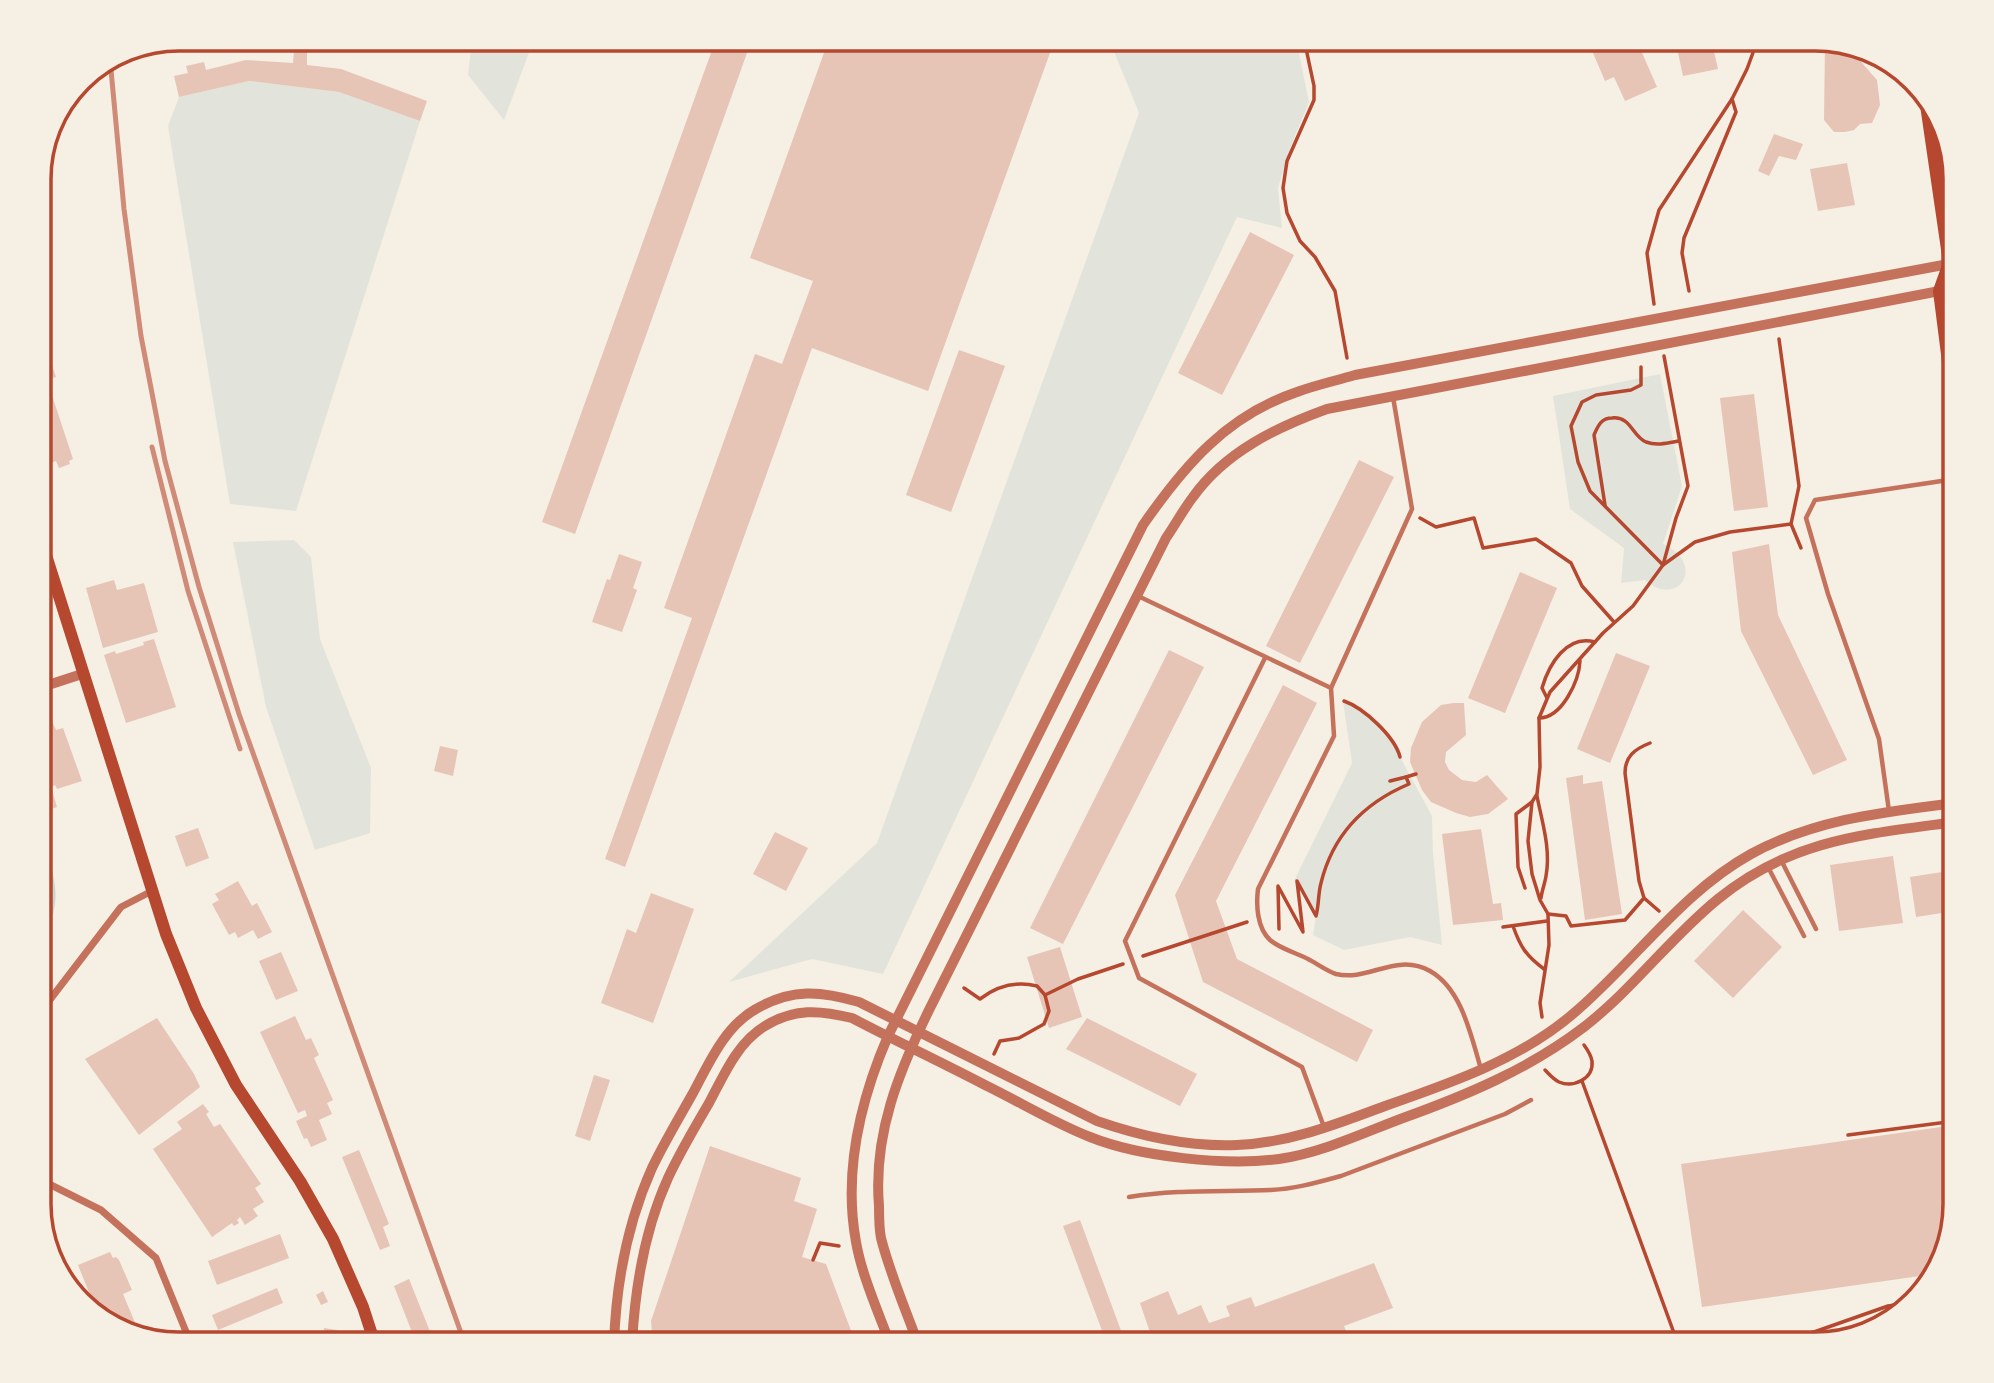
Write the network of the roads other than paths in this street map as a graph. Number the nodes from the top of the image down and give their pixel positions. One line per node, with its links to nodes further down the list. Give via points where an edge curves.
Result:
1 (1938, 145): 2 (main road)
2 (1943, 180)
3 (1943, 269): 25 (street, via 1354,375 1274,401 1221,435 1187,465 1143,525)
4 (1943, 286): 6 (main road)
5 (1943, 290): 6 (street)
6 (1940, 291): 7 (main road); 8 (street)
7 (1943, 315)
8 (1393, 396): 11 (street, via 1326,409 1285,424 1250,444 1194,495); 15 (lane, via 1412,509)
9 (1943, 481): 17 (lane, via 1815,500 1806,519 1878,739)
10 (51, 572): 13 (main road)
11 (1138, 595): 12 (lane); 26 (street)
12 (1265, 658): 15 (lane); 31 (lane, via 1125,941 1139,978 1301,1067)
13 (82, 674): 14 (street); 21 (main road)
14 (51, 684)
15 (1331, 688): 29 (lane, via 1334,736 1258,889 1262,928 1269,940 1337,974 1400,964 1429,971 1454,996)
16 (1943, 804): 17 (street)
17 (1889, 811): 29 (street, via 1784,837 1721,873 1573,1014)
18 (1943, 824): 19 (street, via 1830,841)
19 (1781, 859): 20 (street); 22 (lane)
20 (1767, 866): 23 (lane); 28 (street, via 1717,900 1584,1027 1519,1069 1444,1103 1279,1159 1209,1161 1133,1151 1089,1137)
21 (152, 891): 24 (street, via 121,906); 35 (main road, via 196,1008 236,1085 333,1240)
22 (1816, 929)
23 (1804, 936)
24 (51, 998)
25 (896, 1019): 26 (street); 27 (street); 36 (street, via 826,993 800,993 756,1009 736,1024 701,1077 636,1209 615,1301)
26 (919, 1031): 28 (street); 31 (street, via 1097,1121 1156,1139 1239,1145)
27 (888, 1036): 28 (street); 37 (street, via 852,1018 803,1011 765,1026 747,1039 668,1178 653,1216 634,1300); 38 (street, via 860,1116 851,1194 856,1243)
28 (911, 1047): 39 (street, via 884,1122 877,1191 881,1237)
29 (1481, 1069): 31 (street)
30 (1531, 1100): 33 (lane, via 1503,1115 1323,1181 1275,1190 1163,1191)
31 (1324, 1128)
32 (51, 1185): 34 (street, via 101,1210 156,1258)
33 (1129, 1197)
34 (186, 1332)
35 (371, 1332)
36 (614, 1332)
37 (633, 1332)
38 (886, 1332)
39 (914, 1332)

